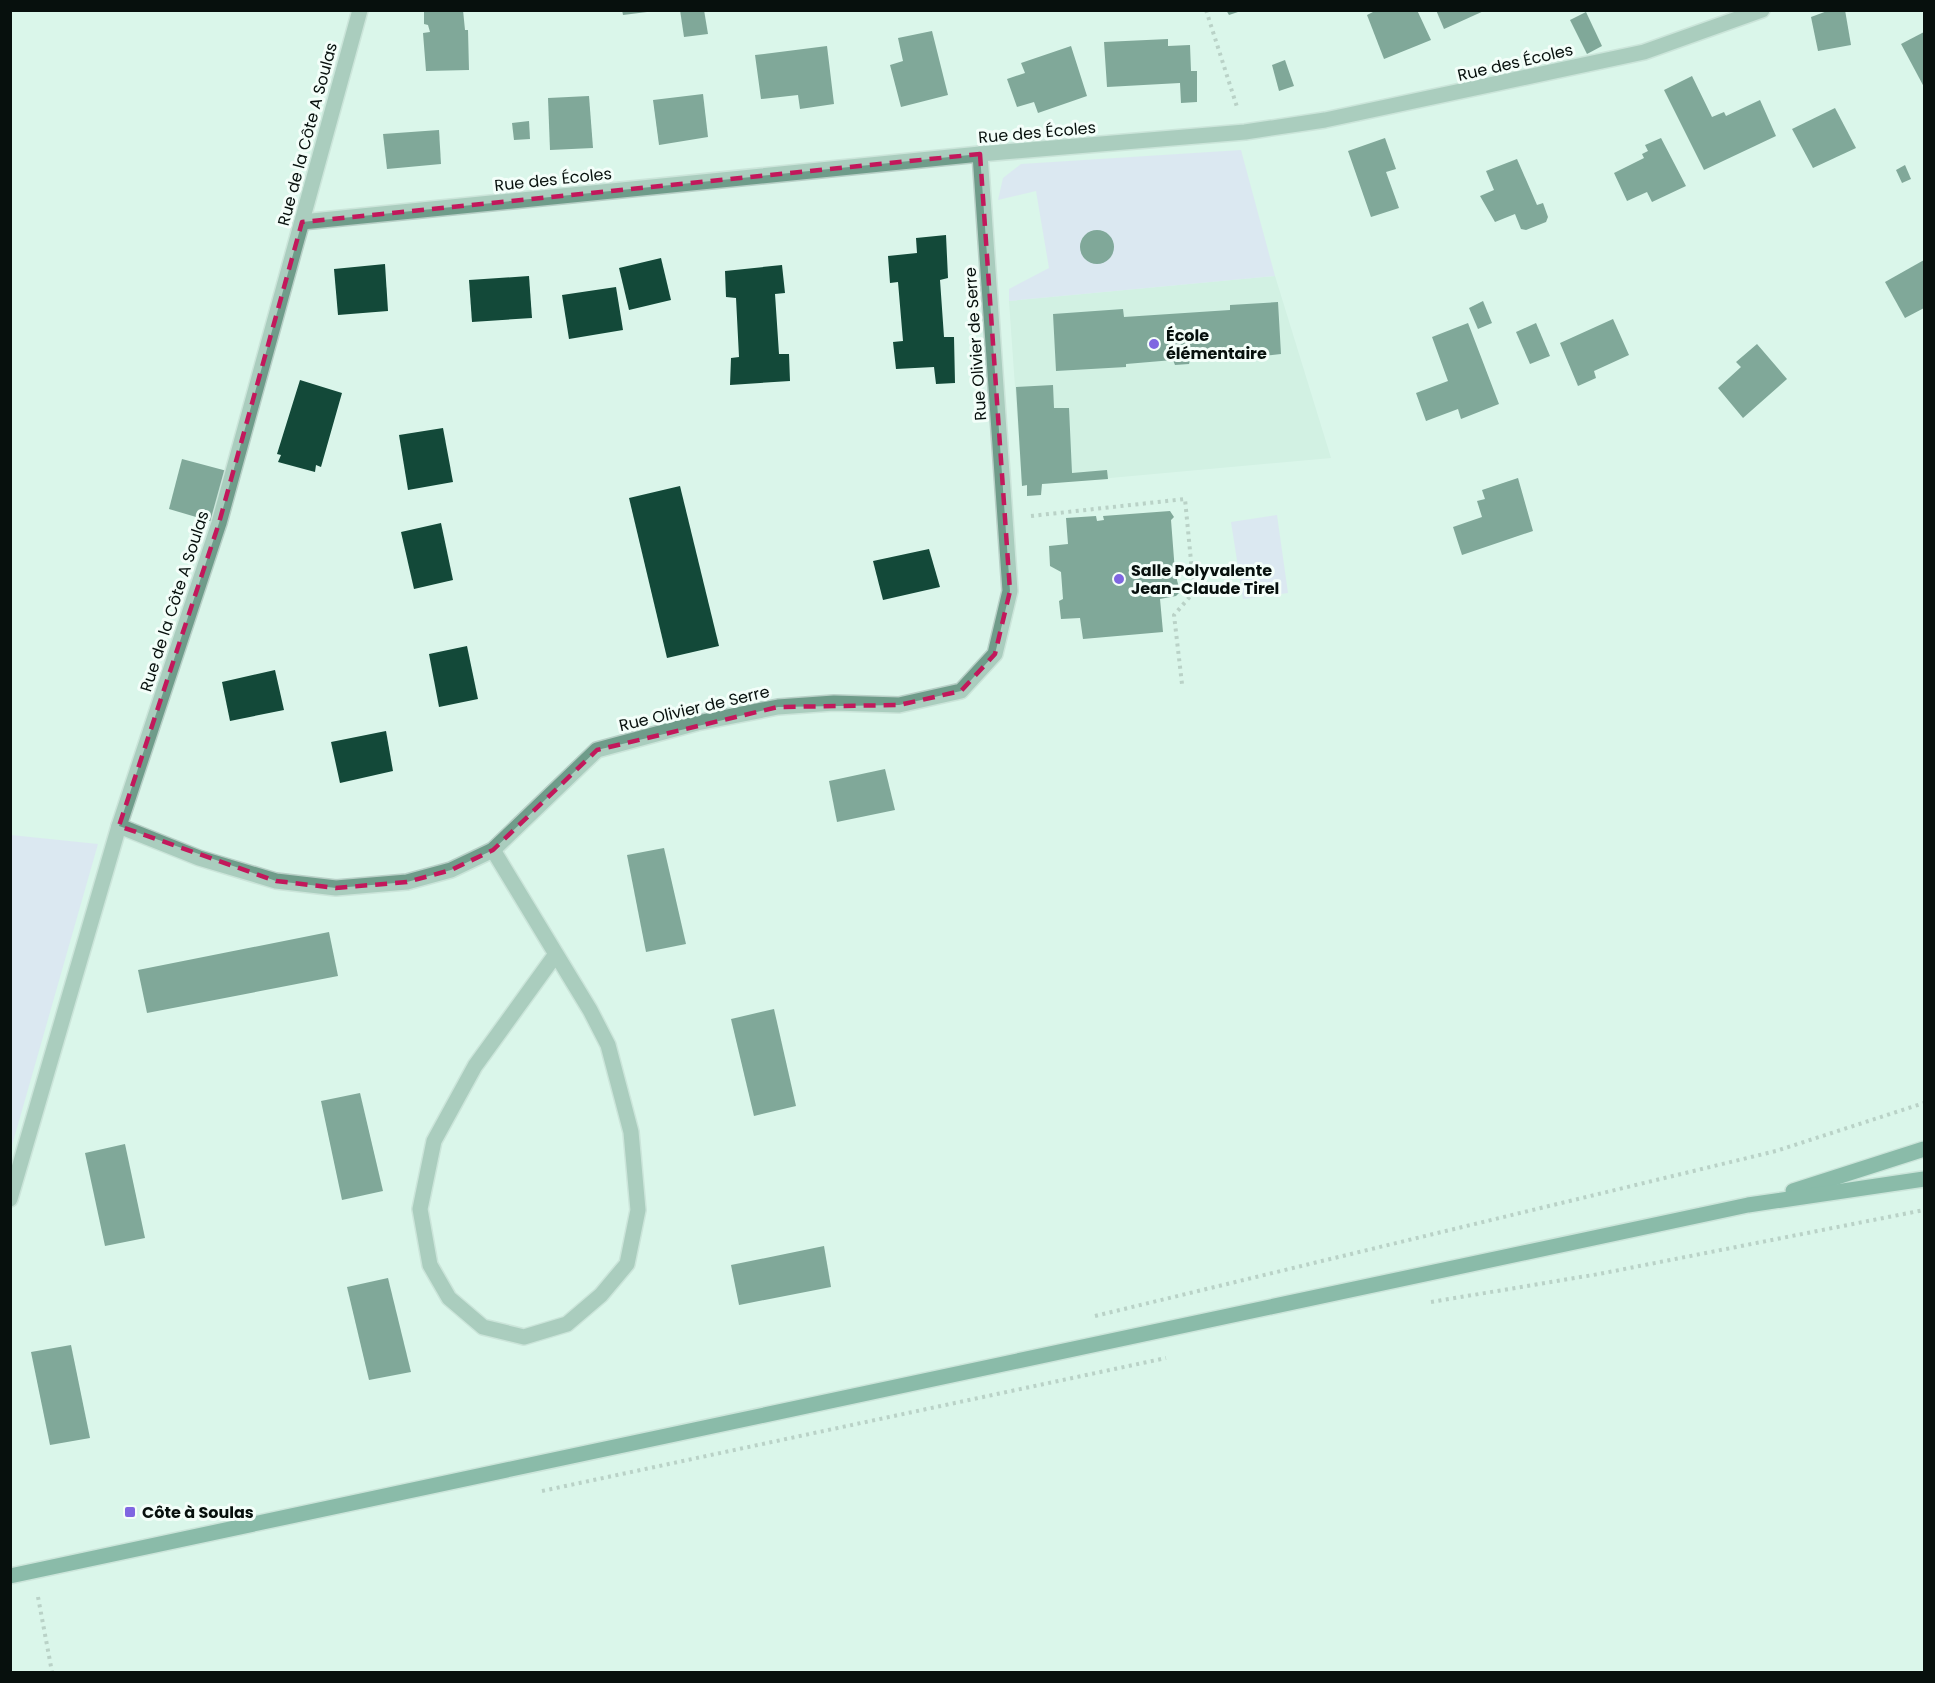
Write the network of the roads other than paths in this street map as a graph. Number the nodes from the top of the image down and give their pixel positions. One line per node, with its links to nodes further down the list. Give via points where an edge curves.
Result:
1 (360, 10): 4 (street, Rue de la Côte A Soulas)
2 (1762, 10): 3 (street, Rue des Écoles, via 1644,52 1392,107 1245,132)
3 (980, 154): 4 (street, Rue des Écoles); 6 (street, Rue Olivier de Serre, via 1010,591 995,654 961,691 899,705 834,703 778,707 697,723 597,750)
4 (302, 222): 5 (street, Rue de la Côte A Soulas, via 219,523)
5 (119, 826): 6 (street, Rue Olivier de Serre, via 199,858 276,881 336,888 406,882 451,870); 10 (street, Rue de la Côte A Soulas)
6 (493, 850): 7 (street)
7 (556, 954): 7 (street, via 608,1045 631,1132 638,1210 627,1264 602,1295 567,1324 524,1337 483,1327 448,1298 430,1265 420,1209 434,1141 475,1066)
8 (1924, 1149): 11 (main road)
9 (1924, 1179): 11 (main road)
10 (10, 1199)
11 (1748, 1205): 12 (main road)
12 (10, 1576)

